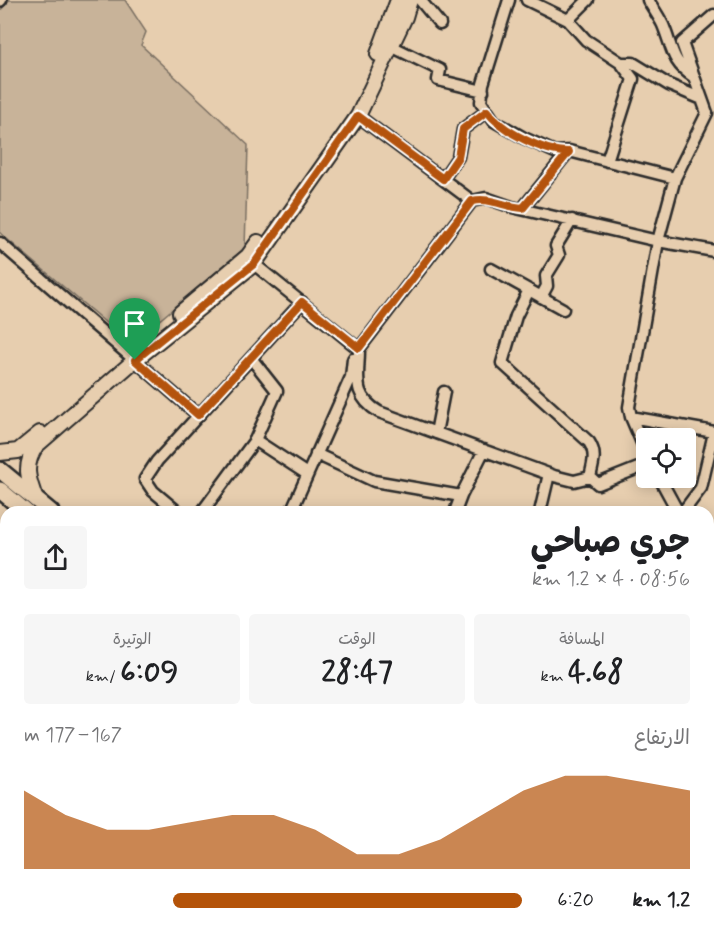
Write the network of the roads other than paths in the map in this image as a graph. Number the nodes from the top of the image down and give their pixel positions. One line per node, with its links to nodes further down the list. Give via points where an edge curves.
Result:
1 (398, 0): 36 (main road, via 350,116 248,256)
2 (410, 0): 11 (main road)
3 (420, 0): 10 (street)
4 (510, 0): 14 (street)
5 (527, 0): 9 (street)
6 (588, 0): 9 (street)
7 (648, 0): 13 (street, via 680,68)
8 (714, 15): 13 (street, via 682,43)
9 (568, 20): 12 (street, via 586,40)
10 (440, 24)
11 (391, 46): 14 (street, via 440,70 438,80); 17 (main road)
12 (621, 63): 15 (street, via 633,63); 19 (street, via 633,79)
13 (694, 78): 15 (street)
14 (483, 91): 16 (street, via 481,102)
15 (702, 99): 20 (street, via 707,113)
16 (487, 111): 18 (street, via 494,121 524,138 555,152); 21 (street, via 463,129 458,157)
17 (358, 116): 21 (street); 28 (main road)
18 (569, 152): 19 (street); 23 (street)
19 (607, 161): 20 (street)
20 (675, 178): 25 (street)
21 (443, 179): 22 (street)
22 (472, 201): 23 (street, via 486,198); 35 (street)
23 (523, 208): 24 (street)
24 (572, 220): 25 (street); 31 (street, via 556,246 559,255 546,276 547,286)
25 (658, 242): 27 (street); 40 (street, via 629,407)
26 (0, 243): 36 (street)
27 (714, 251)
28 (254, 264): 32 (street); 36 (main road)
29 (491, 269): 30 (street)
30 (529, 290): 31 (street); 52 (street, via 516,316 502,363 588,442 595,459)
31 (541, 297): 33 (street)
32 (302, 302): 34 (street); 37 (street)
33 (563, 309)
34 (348, 339): 35 (street); 47 (street, via 354,351 351,377)
35 (359, 348): 42 (street, via 358,389 364,403)
36 (132, 358): 39 (street); 46 (main road, via 18,452); 58 (main road, via 36,446 26,474)
37 (250, 358): 39 (street); 44 (street, via 277,391)
38 (444, 392): 42 (street)
39 (198, 415): 59 (street, via 157,460 146,479)
40 (631, 417): 41 (street); 43 (street)
41 (636, 429)
42 (436, 433): 45 (street)
43 (714, 433): 55 (street)
44 (255, 440): 50 (street); 60 (street)
45 (484, 450): 51 (street); 57 (street)
46 (0, 453)
47 (316, 454): 50 (street); 57 (street, via 374,481)
48 (636, 469): 52 (street, via 597,484)
49 (0, 470): 58 (highway)
50 (307, 474): 61 (street)
51 (549, 474): 52 (street, via 574,481); 63 (street)
52 (590, 477)
53 (714, 480): 55 (street)
54 (665, 488): 64 (street)
55 (701, 488): 65 (street)
56 (0, 490): 58 (highway)
57 (461, 496): 62 (street)
58 (31, 506)
59 (171, 506)
60 (206, 506)
61 (295, 506)
62 (457, 506)
63 (541, 506)
64 (675, 506)
65 (688, 506)

